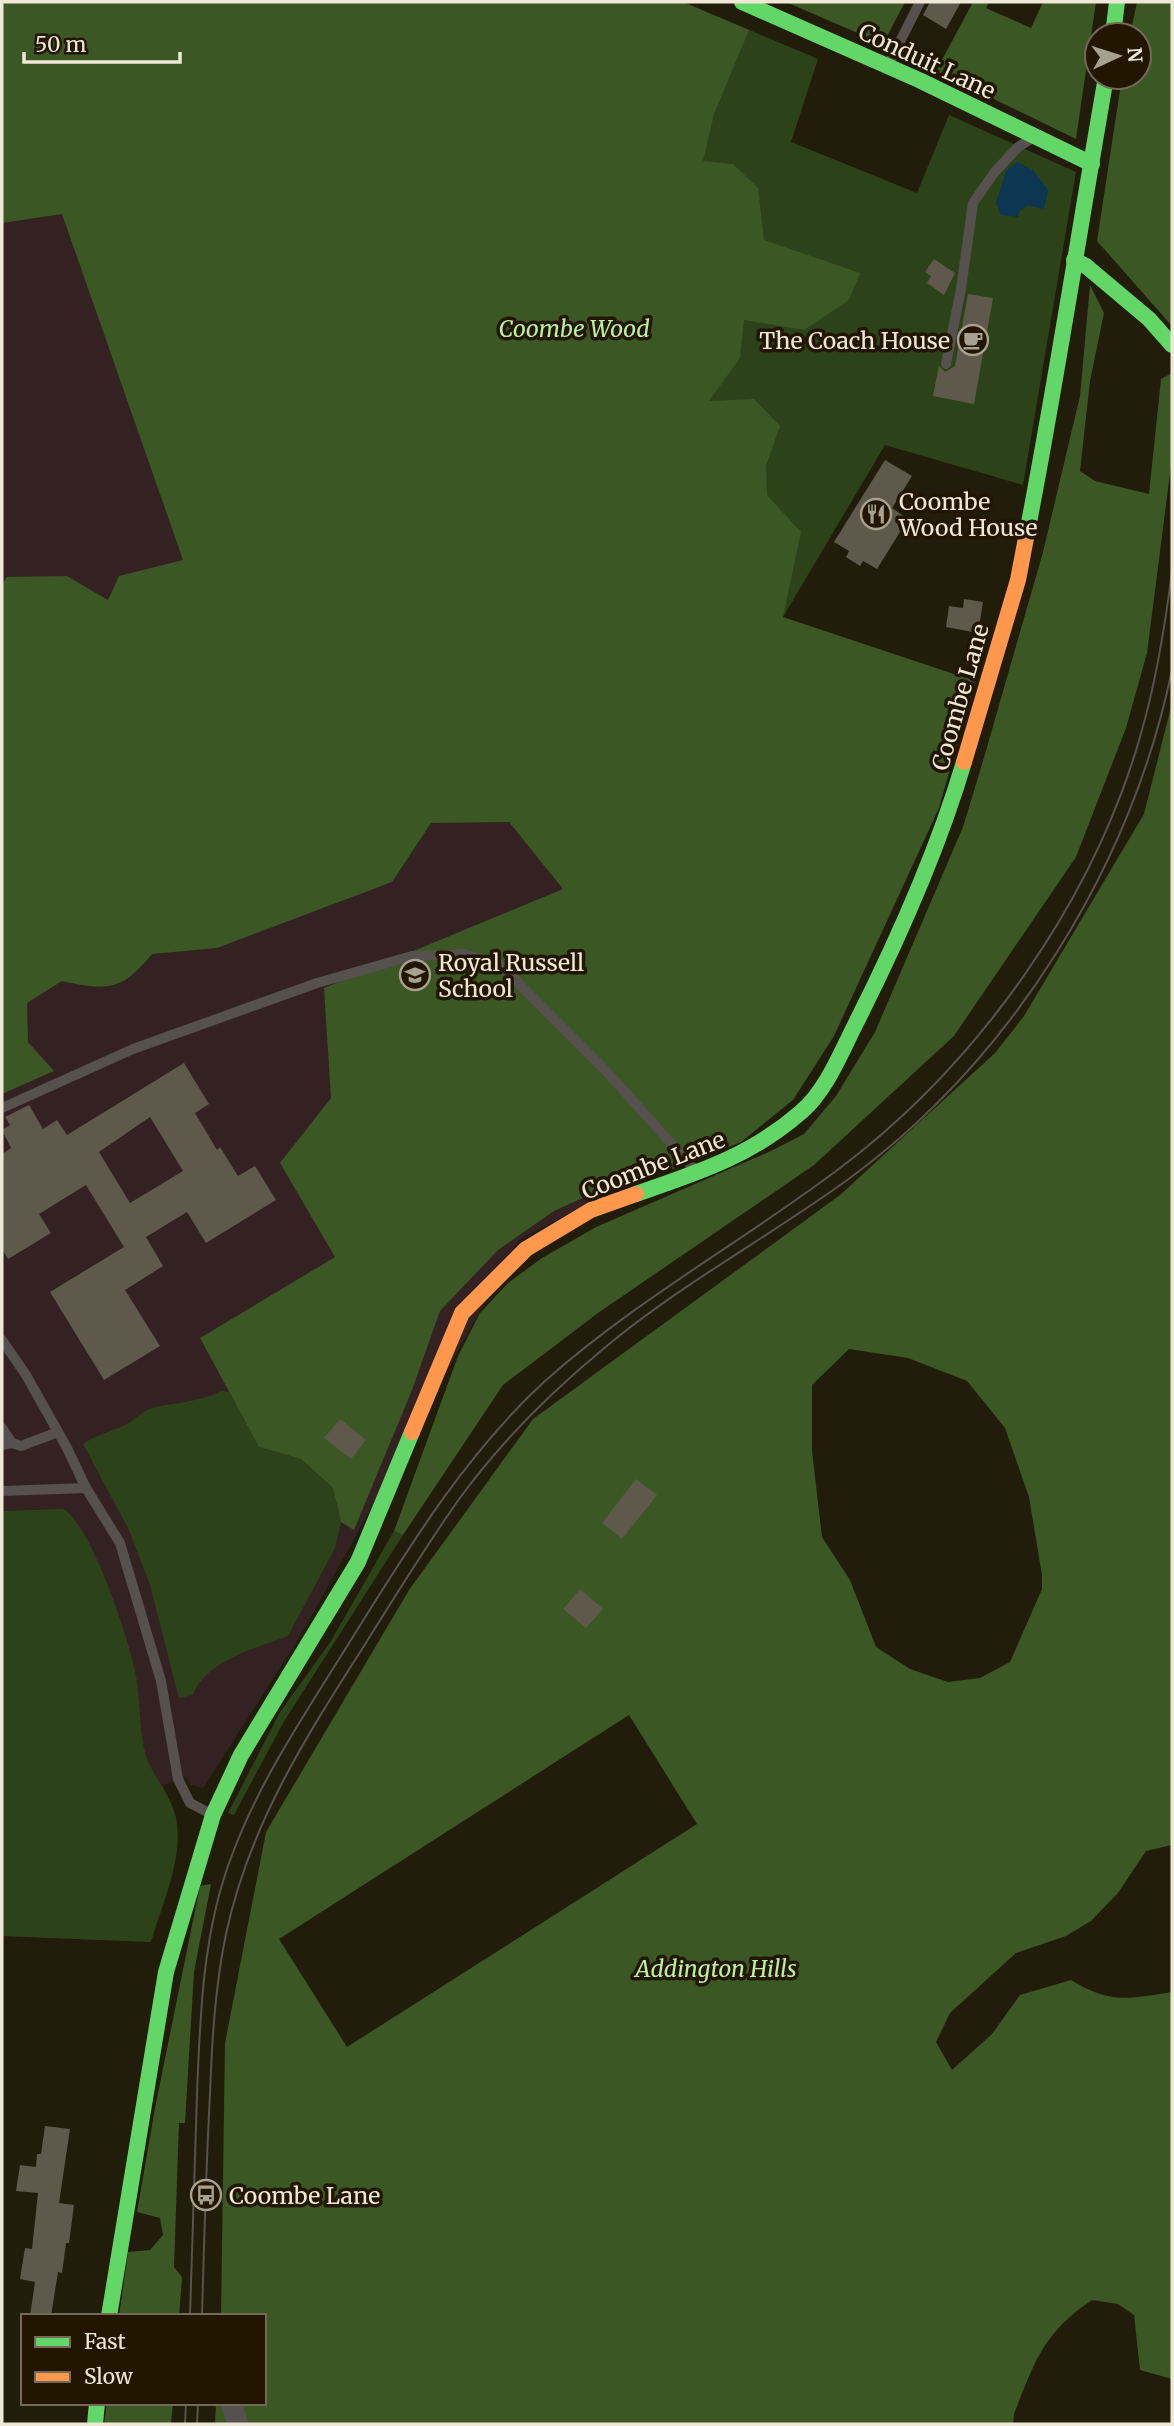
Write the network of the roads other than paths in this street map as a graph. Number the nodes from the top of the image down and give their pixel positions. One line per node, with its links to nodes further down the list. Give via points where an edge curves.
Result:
1 (742, 2): 5 (main road, Conduit Lane)
2 (920, 2): 5 (lane)
3 (1117, 2): 4 (main road)
4 (1114, 21)
5 (888, 66): 7 (main road, Conduit Lane)
6 (1104, 91): 8 (main road, Coombe Lane)
7 (1033, 138): 8 (main road, Conduit Lane); 11 (lane, via 1013,152 973,203)
8 (1092, 164): 9 (main road, Coombe Lane)
9 (1074, 260): 10 (main road, via 1149,319); 13 (main road, Coombe Lane, via 1058,376 1018,580 947,820 861,1014 836,1063 804,1110 740,1156)
10 (1172, 345)
11 (946, 364)
12 (2, 1108): 13 (lane, via 133,1049 317,984 412,956 464,954 499,964 608,1073)
13 (699, 1174): 20 (main road, Coombe Lane, via 591,1210 526,1249 463,1312 358,1562 241,1755)
14 (2, 1340): 16 (lane)
15 (2, 1428): 17 (lane)
16 (58, 1432): 17 (lane, via 21,1446); 18 (lane)
17 (7, 1444)
18 (86, 1488): 19 (lane); 20 (lane, via 105,1516 132,1576 161,1681 178,1779 190,1803)
19 (2, 1491)
20 (213, 1815): 21 (main road, Coombe Lane, via 166,1972)
21 (109, 2314)
22 (97, 2405): 24 (main road)
23 (232, 2405): 25 (street)
24 (94, 2424)
25 (238, 2424)

